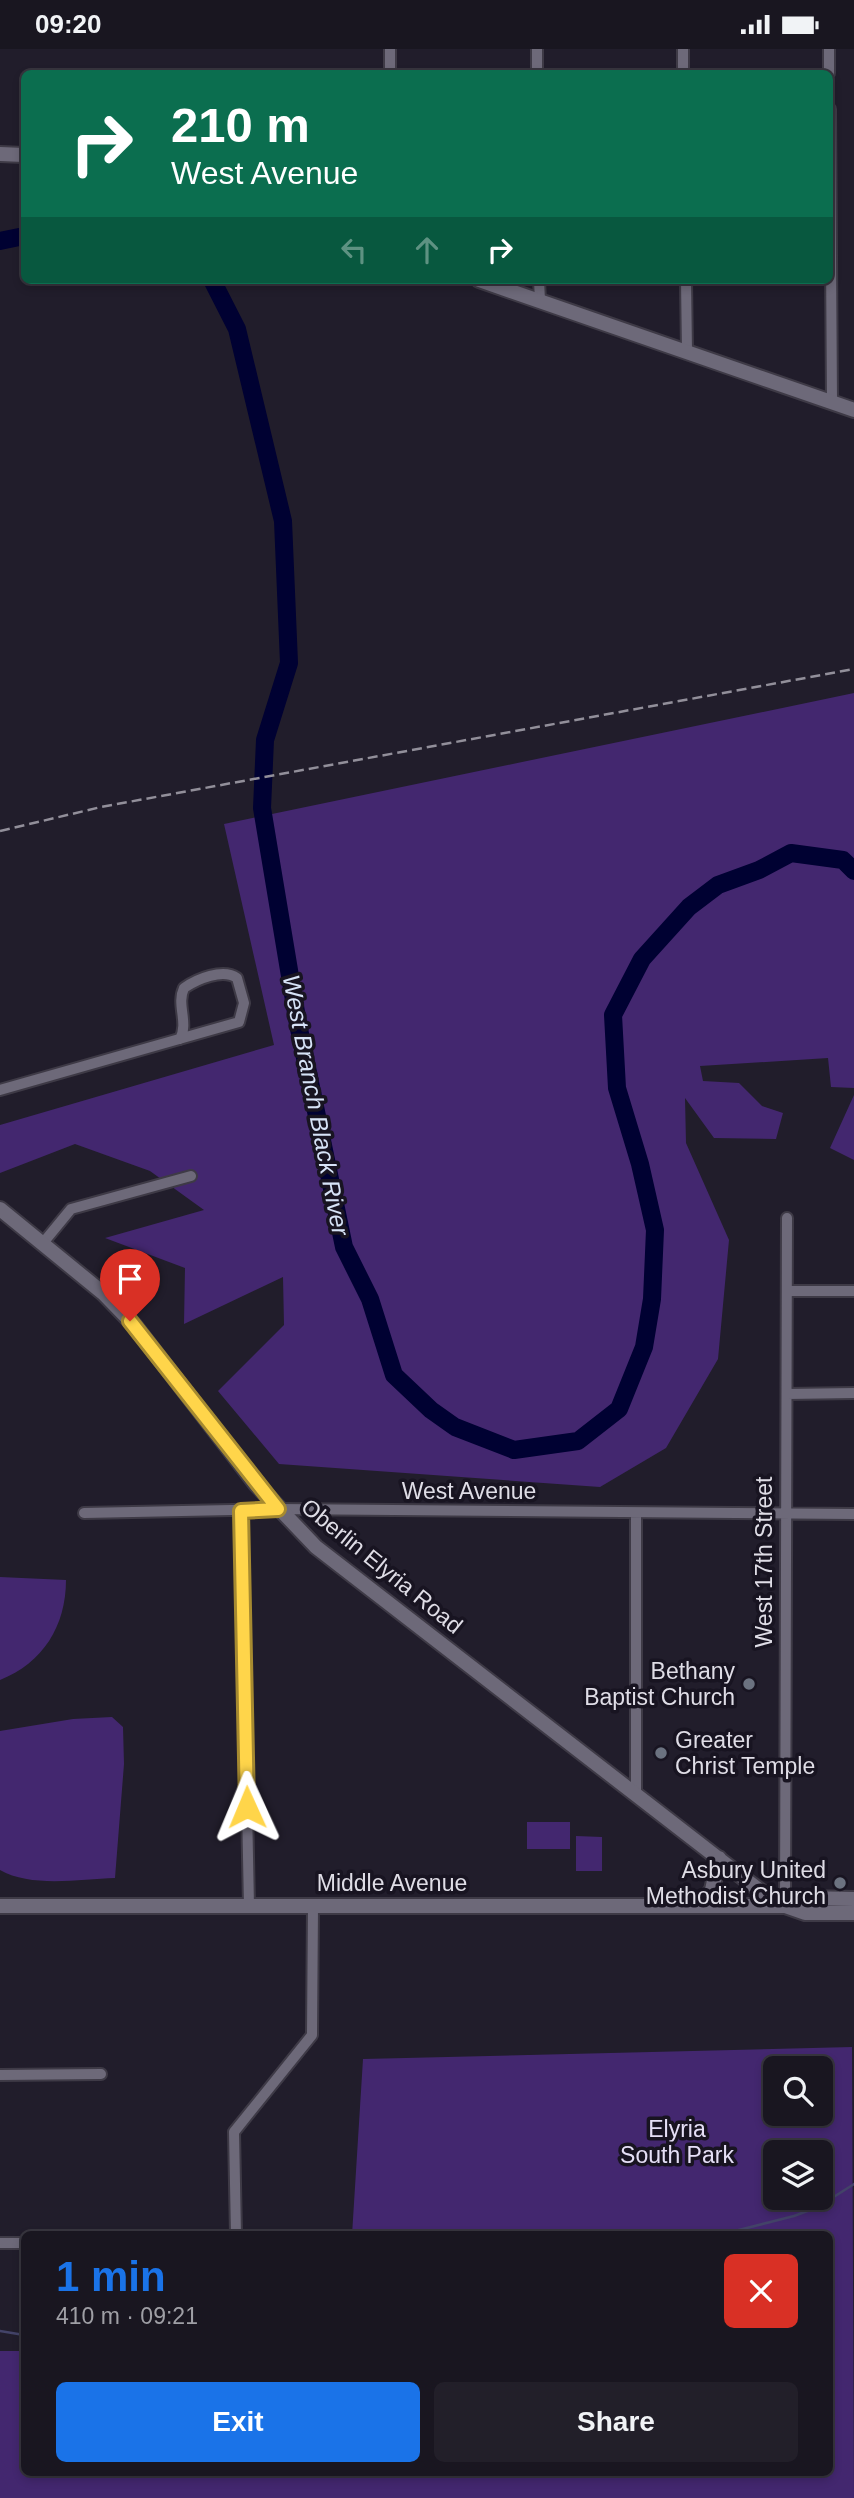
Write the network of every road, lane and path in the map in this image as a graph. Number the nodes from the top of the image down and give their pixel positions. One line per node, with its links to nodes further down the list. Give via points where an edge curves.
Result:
1 (390, 49): 5 (street)
2 (537, 49): 6 (street)
3 (683, 49): 7 (street)
4 (829, 49): 8 (street)
5 (390, 70)
6 (537, 70)
7 (683, 70)
8 (829, 70)
9 (0, 154): 10 (main road)
10 (21, 155)
11 (491, 284): 15 (main road)
12 (539, 284): 15 (street)
13 (686, 284): 16 (street)
14 (831, 284): 17 (street)
15 (540, 301): 16 (main road)
16 (687, 352): 17 (main road)
17 (832, 402): 18 (main road)
18 (854, 410)
19 (180, 1039): 19 (street, via 244,1021 237,978 226,973 188,985 181,993 184,1031); 20 (street)
20 (0, 1090)
21 (191, 1176): 24 (street, via 71,1209)
22 (0, 1209): 24 (main road, Oberlin Elyria Road)
23 (787, 1218): 25 (street, West 17th Street)
24 (43, 1243): 29 (main road, Oberlin Elyria Road, via 135,1325)
25 (787, 1291): 26 (street); 28 (street, West 17th Street)
26 (854, 1291)
27 (854, 1393): 28 (street)
28 (787, 1394): 33 (street, West 17th Street)
29 (278, 1509): 30 (street, West Avenue); 32 (street, West Avenue); 35 (main road, Oberlin Elyria Road, via 316,1547)
30 (241, 1511): 31 (street, West Avenue); 39 (street)
31 (84, 1513)
32 (636, 1513): 33 (street, West Avenue); 35 (street)
33 (785, 1514): 34 (street, West Avenue); 42 (street, West 17th Street)
34 (854, 1514)
35 (636, 1794): 36 (main road, Oberlin Elyria Road)
36 (719, 1858): 41 (main road, via 712,1890); 42 (main road, Oberlin Elyria Road)
37 (854, 1899): 42 (main road, Middle Avenue, via 806,1898)
38 (0, 1906): 39 (main road, Middle Avenue)
39 (249, 1906): 40 (main road, Middle Avenue)
40 (313, 1906): 41 (main road, Middle Avenue); 46 (street, via 312,2035 234,2132)
41 (699, 1906): 42 (main road, Middle Avenue)
42 (785, 1906): 43 (main road, Middle Avenue, via 805,1913)
43 (854, 1913)
44 (101, 2074): 45 (street)
45 (0, 2075)
46 (236, 2231)
47 (0, 2243): 48 (street)
48 (21, 2243)

